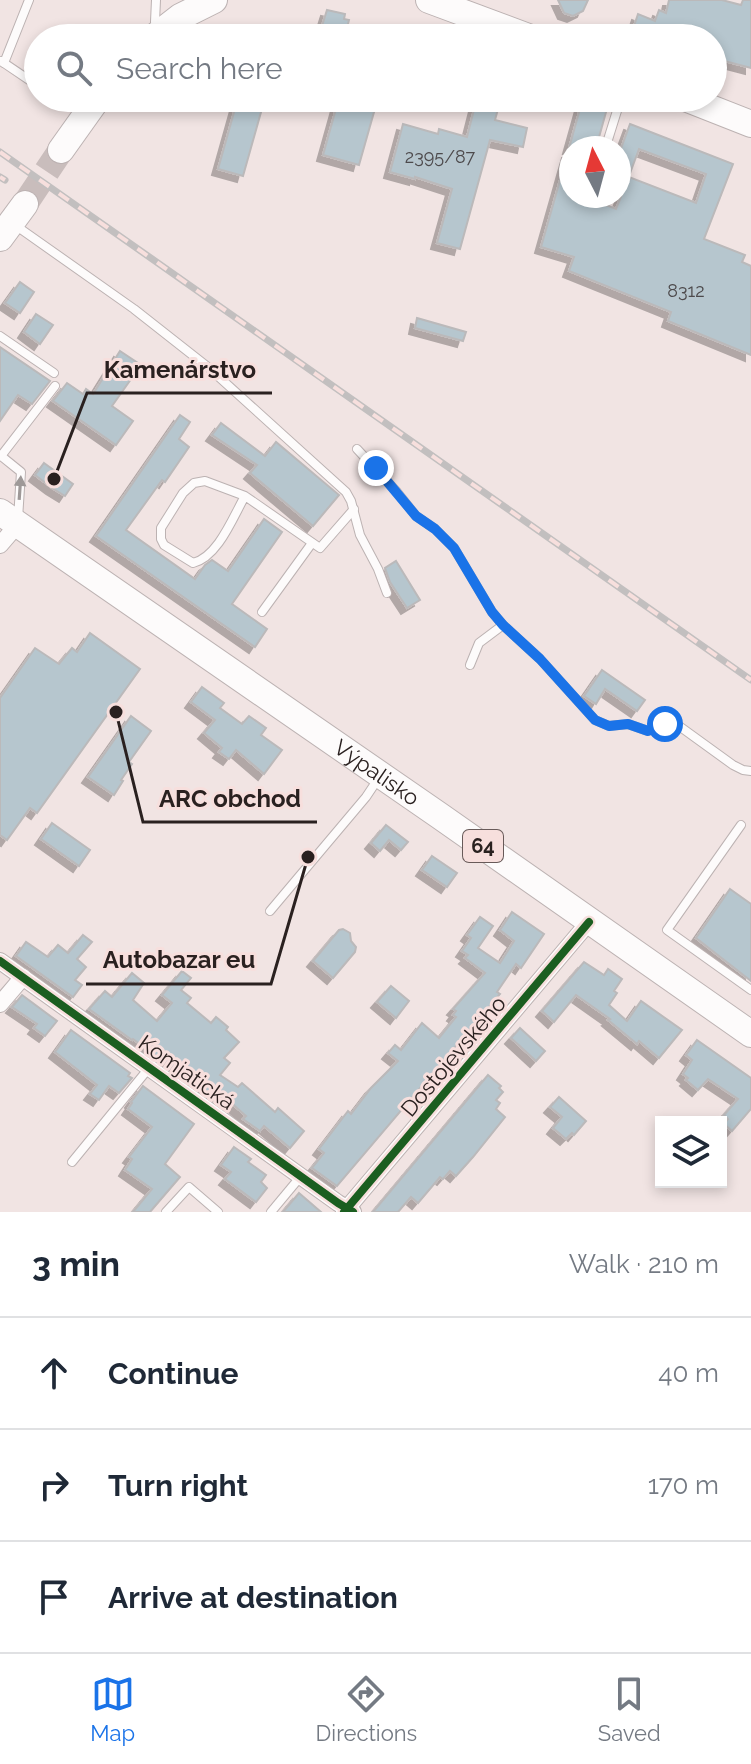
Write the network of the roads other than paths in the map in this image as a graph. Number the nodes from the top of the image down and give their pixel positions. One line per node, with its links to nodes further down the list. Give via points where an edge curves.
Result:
1 (29, 0): 9 (lane)
2 (156, 0): 6 (lane)
3 (214, 0): 7 (main road)
4 (429, 0): 5 (main road)
5 (460, 5): 8 (main road)
6 (155, 24)
7 (171, 24)
8 (501, 24)
9 (2, 62): 10 (lane)
10 (24, 77)
11 (88, 112): 16 (main road)
12 (617, 112): 15 (lane)
13 (721, 112): 14 (main road)
14 (751, 124)
15 (609, 136)
16 (61, 150)
17 (12, 222): 24 (lane, via 209,368 346,492)
18 (0, 336): 19 (lane)
19 (54, 373)
20 (55, 386): 22 (lane)
21 (357, 449): 30 (lane, via 416,516 454,548)
22 (2, 457): 25 (lane, one-way to 22, via 21,472)
23 (245, 496): 23 (lane, via 205,481 194,483 161,528 164,545 193,563 203,561); 26 (lane)
24 (354, 509): 26 (lane, via 320,548); 28 (lane)
25 (9, 518): 27 (street); 33 (main road, Výpalisko / 64)
26 (312, 543): 29 (lane)
27 (0, 545)
28 (387, 593)
29 (262, 612)
30 (503, 625): 31 (lane, via 479,643); 32 (lane, via 595,720 648,731 675,723 733,765)
31 (470, 665)
32 (751, 771)
33 (381, 775): 35 (lane); 36 (main road, Výpalisko / 64)
34 (741, 825): 39 (lane, via 667,930)
35 (270, 911)
36 (589, 922): 41 (main road, Výpalisko / 64); 45 (street, Dostojevského)
37 (0, 961): 38 (street, Komjatická)
38 (23, 977): 40 (street); 42 (street, Komjatická)
39 (751, 990)
40 (0, 1004)
41 (746, 1028)
42 (150, 1068): 43 (lane); 44 (street, Komjatická)
43 (72, 1162)
44 (301, 1176): 45 (street, Komjatická); 48 (lane)
45 (348, 1211)
46 (166, 1212): 47 (lane, via 189,1187)
47 (218, 1212)
48 (271, 1212)

